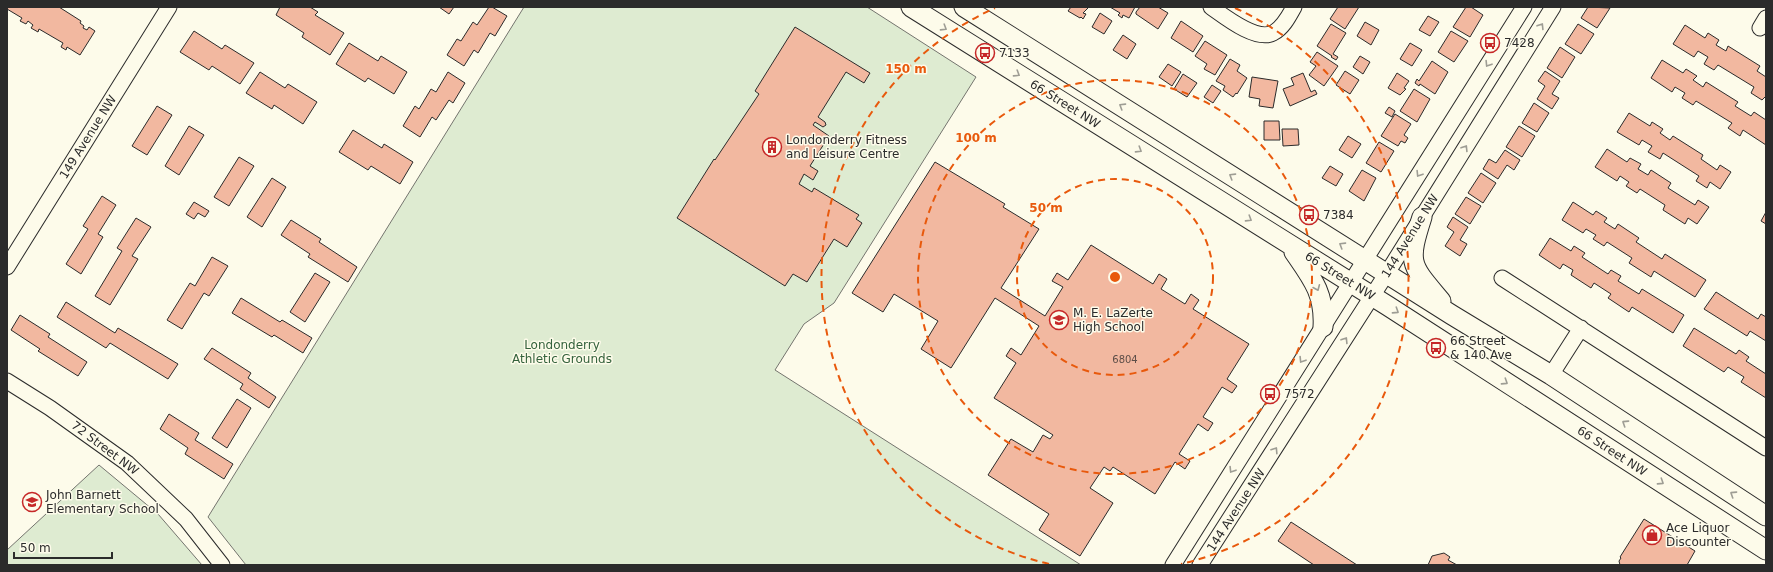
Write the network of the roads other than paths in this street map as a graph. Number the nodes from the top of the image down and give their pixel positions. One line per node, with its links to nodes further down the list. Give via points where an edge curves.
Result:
1 (169, 7): 11 (street, 149 Avenue NW)
2 (911, 7): 9 (main road, 66 Street NW, one-way to 9)
3 (964, 7): 10 (main road, one-way to 3)
4 (1211, 7): 5 (street, via 1259,35 1273,33 1280,28)
5 (1294, 7)
6 (1524, 7): 10 (street, 144 Avenue NW, one-way to 10)
7 (1553, 7): 8 (street, 144 Avenue NW, one-way to 7)
8 (1422, 217): 12 (street, 144 Avenue NW); 16 (main road, via 1412,249 1414,265)
9 (1288, 244): 14 (main road, 66 Street NW); 17 (main road, one-way to 17, via 1319,292 1323,307)
10 (1366, 259): 12 (main road); 14 (street, 144 Avenue NW)
11 (7, 267)
12 (1387, 273): 15 (street, 144 Avenue NW); 16 (main road)
13 (1502, 278): 18 (street)
14 (1351, 283): 15 (main road, 66 Street NW); 17 (street, 144 Avenue NW)
15 (1372, 297): 23 (main road, 66 Street NW, one-way to 23); 26 (street, 144 Avenue NW, one-way to 15)
16 (1452, 315): 19 (main road)
17 (1322, 327): 25 (street, 144 Avenue NW, one-way to 25)
18 (1581, 328): 19 (street); 21 (street)
19 (1551, 375): 22 (main road, one-way to 19)
20 (7, 381): 24 (street, 72 Street NW, via 128,463 186,519)
21 (1766, 448)
22 (1766, 516)
23 (1766, 550)
24 (222, 565)
25 (1173, 565)
26 (1200, 565)

